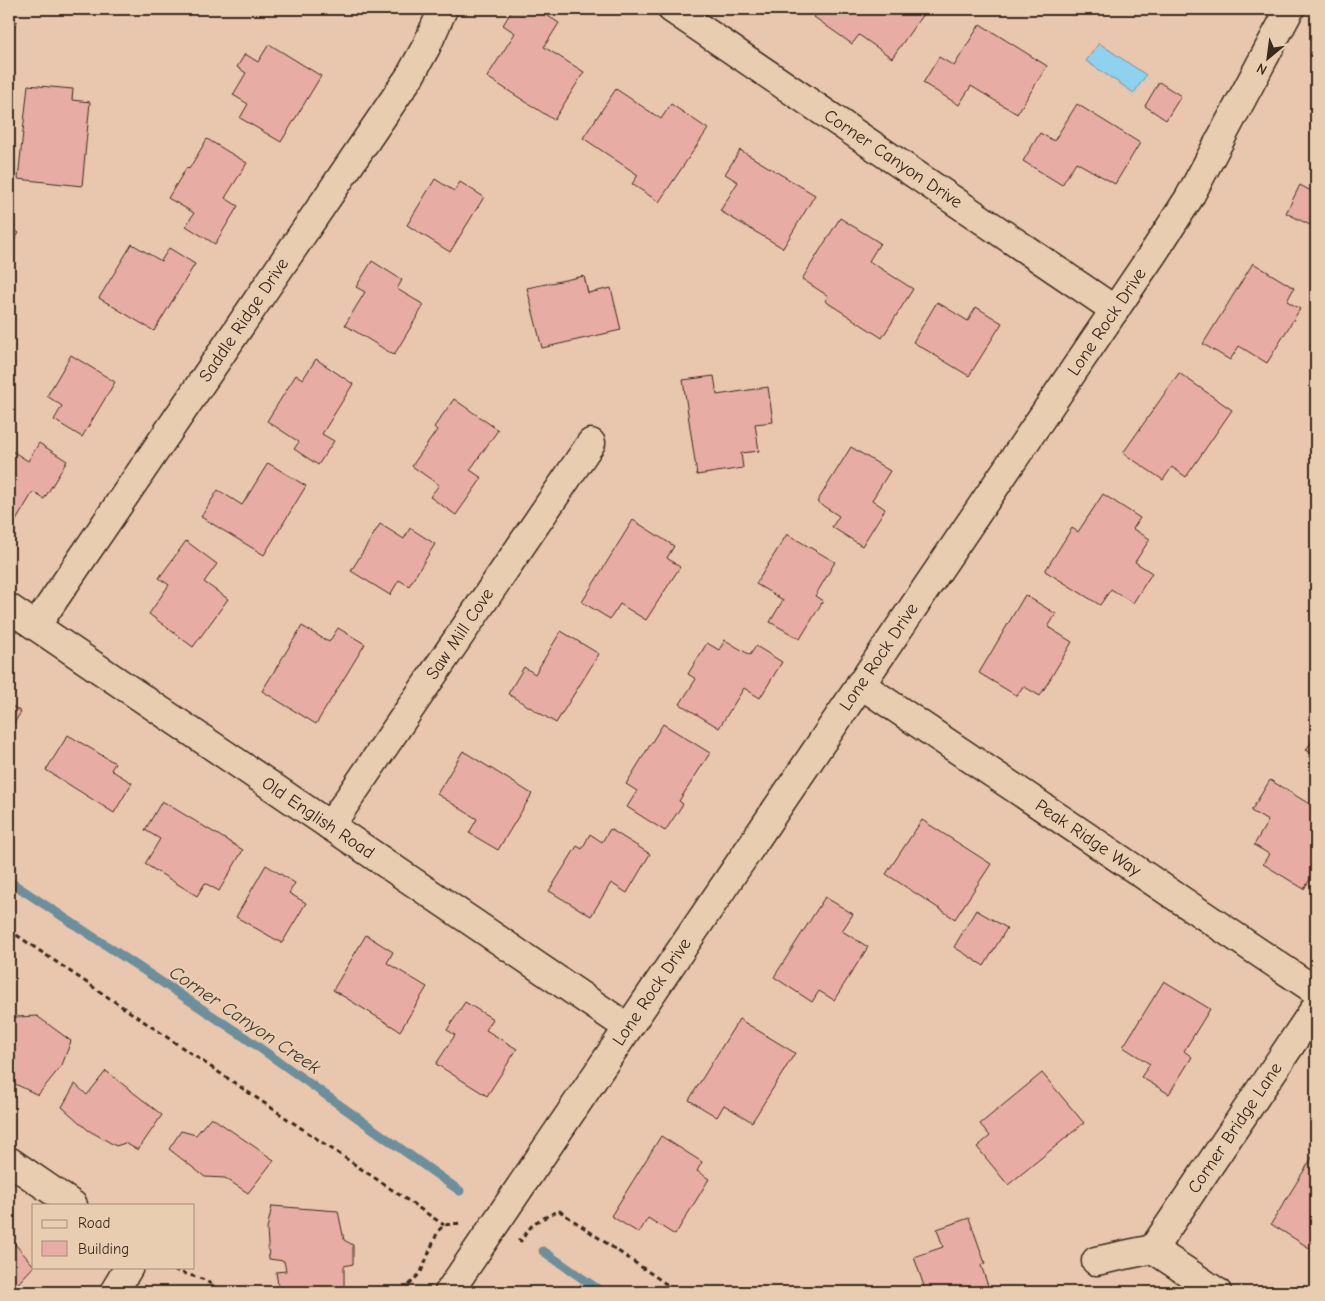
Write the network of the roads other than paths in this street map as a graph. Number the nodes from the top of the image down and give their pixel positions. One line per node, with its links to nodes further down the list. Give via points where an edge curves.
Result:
1 (443, 9): 7 (street, Saddle Ridge Drive, via 410,76)
2 (672, 9): 4 (street, Corner Canyon Drive)
3 (1290, 9): 4 (street, Lone Rock Drive, via 1189,198)
4 (1115, 310): 8 (street, Lone Rock Drive)
5 (591, 443): 9 (street, Saw Mill Cove)
6 (9, 608): 7 (street, Old English Road)
7 (36, 626): 9 (street, Old English Road)
8 (860, 684): 10 (street, Peak Ridge Way); 12 (street, Lone Rock Drive)
9 (330, 826): 12 (street, Old English Road)
10 (1316, 991)
11 (1316, 1007): 15 (street, Corner Bridge Lane)
12 (627, 1027): 19 (street, Lone Rock Drive)
13 (9, 1161): 14 (street)
14 (72, 1204)
15 (1153, 1249): 16 (street); 20 (street)
16 (1096, 1261)
17 (128, 1268): 18 (street)
18 (114, 1292)
19 (448, 1292)
20 (1217, 1292)

